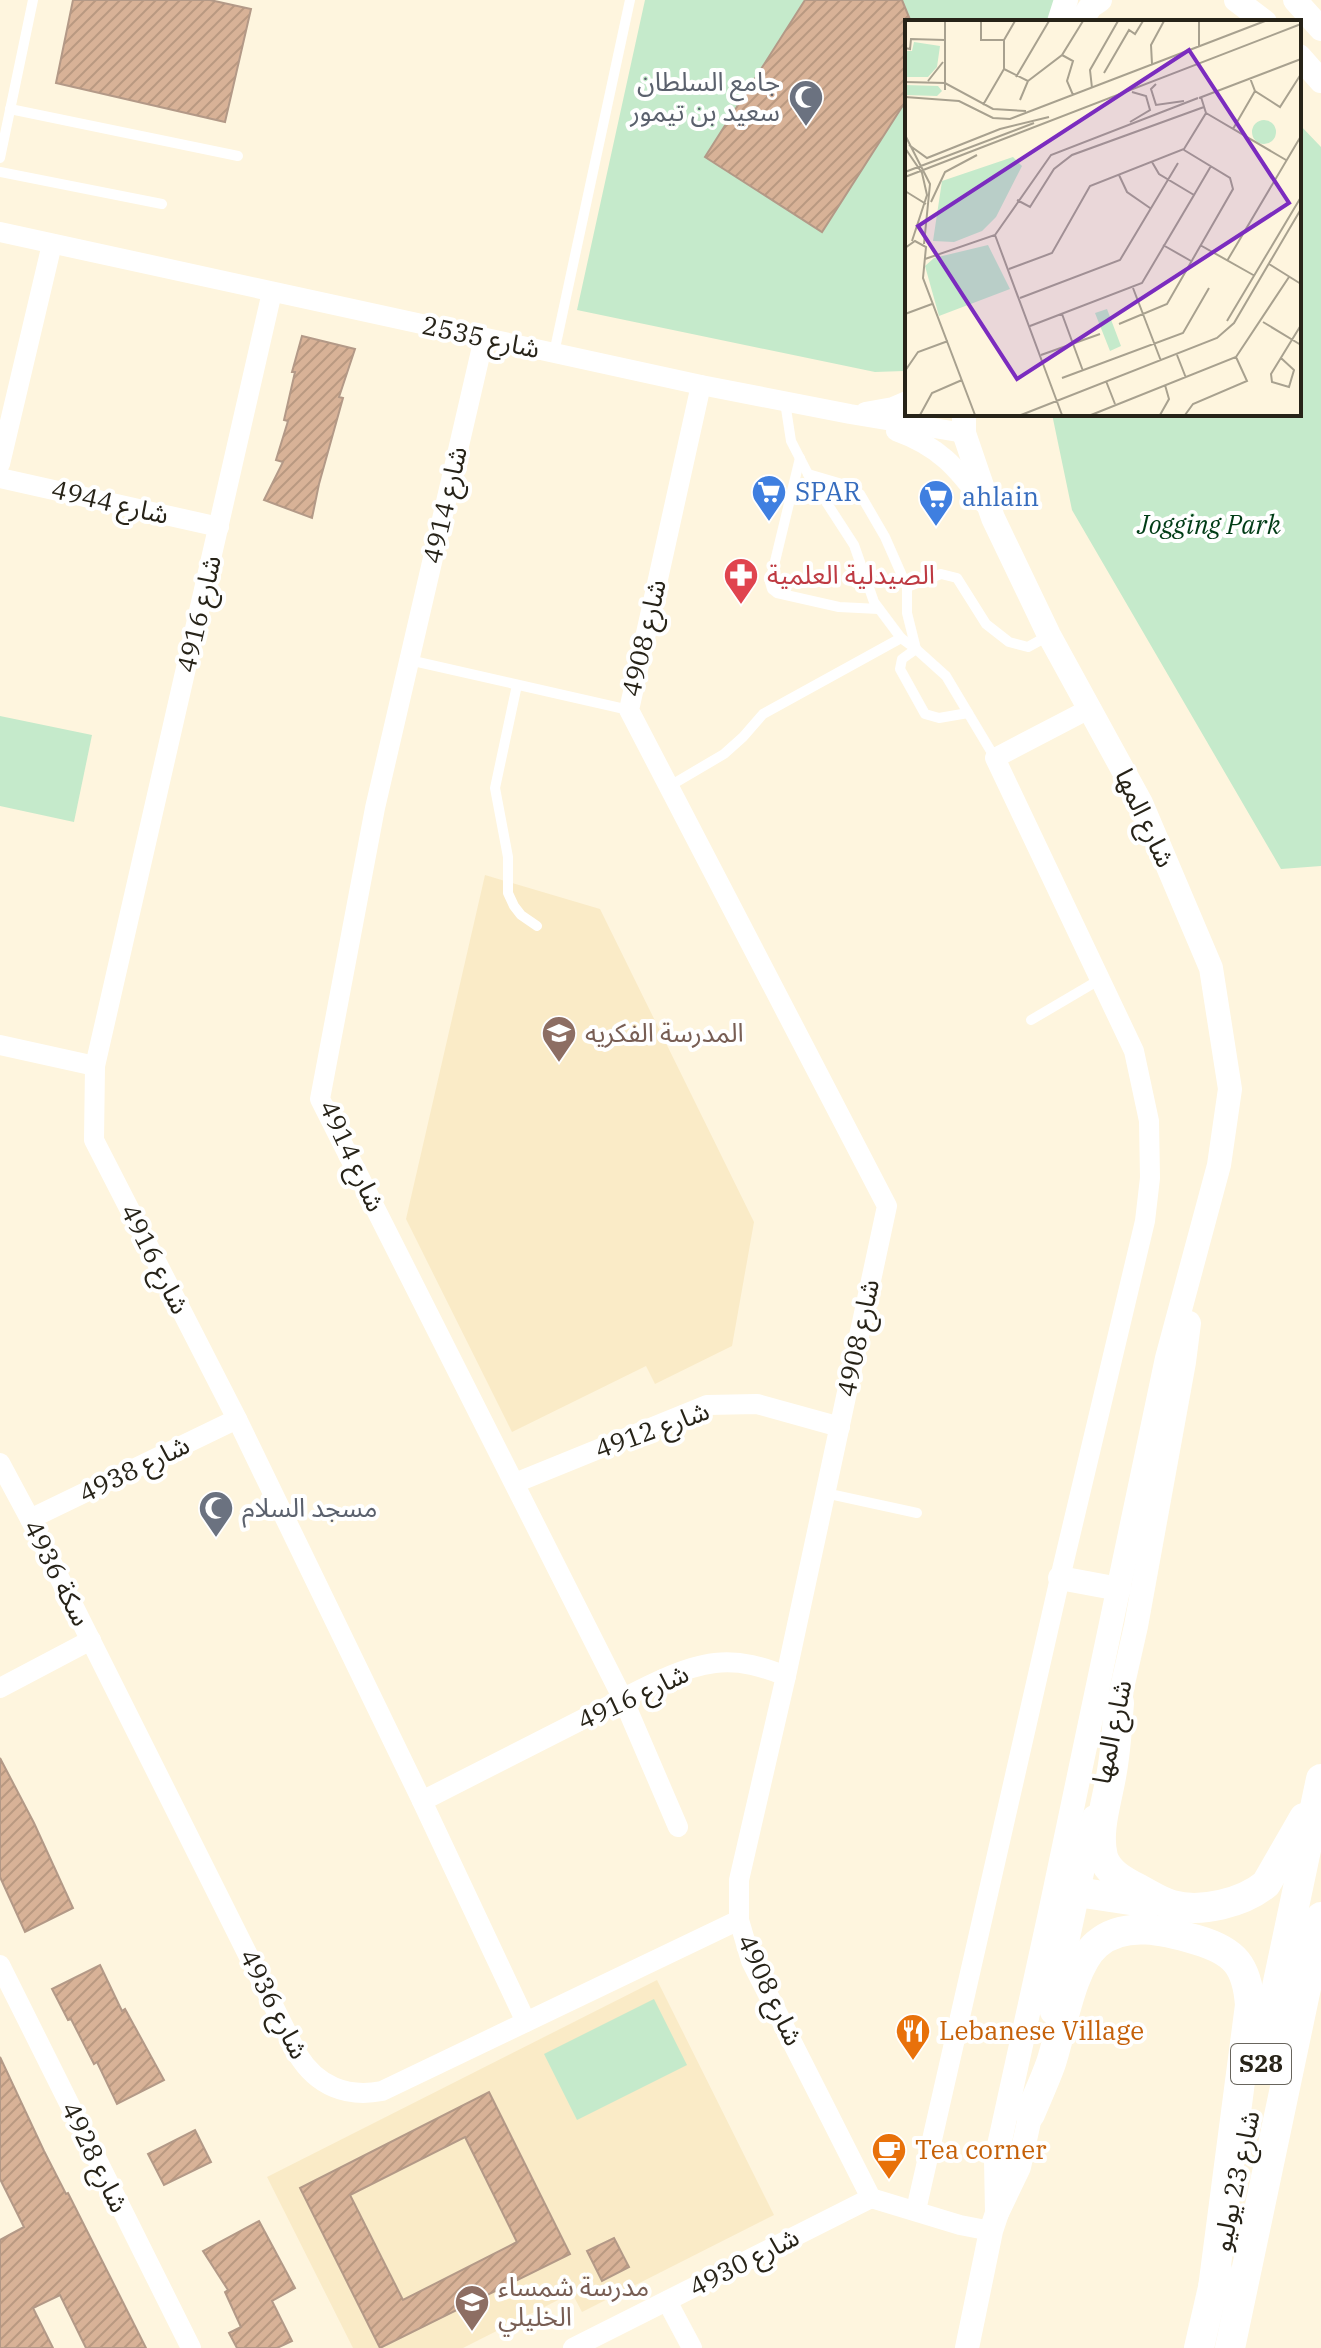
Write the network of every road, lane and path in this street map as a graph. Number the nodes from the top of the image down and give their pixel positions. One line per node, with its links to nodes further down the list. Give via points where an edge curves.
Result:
1 (33, 0): 13 (lane)
2 (630, 0): 22 (lane)
3 (1066, 0): 7 (street)
4 (1100, 0): 8 (street)
5 (1236, 0): 9 (street)
6 (1295, 0): 10 (street)
7 (1060, 20)
8 (1081, 20)
9 (1262, 20)
10 (1321, 29)
11 (1301, 58): 12 (street)
12 (1321, 81)
13 (10, 109): 14 (lane); 15 (lane)
14 (238, 156)
15 (0, 158)
16 (0, 172): 17 (lane)
17 (162, 204)
18 (0, 232): 19 (street, 2535 شارع)
19 (52, 244): 20 (street, 2535 شارع); 29 (street)
20 (272, 292): 21 (street, 2535 شارع); 33 (street, 4916 شارع)
21 (484, 338): 22 (street, 2535 شارع); 39 (street, 4914 شارع)
22 (554, 353): 23 (street, 2535 شارع)
23 (701, 385): 24 (street, 2535 شارع); 42 (street, 4908 شارع)
24 (785, 402): 26 (street, 2535 شارع); 28 (lane, via 791,441)
25 (905, 402): 26 (street)
26 (850, 414): 27 (street, 2535 شارع); 32 (street, via 933,447 965,477)
27 (964, 424): 32 (street, شارع المها)
28 (800, 458): 30 (lane); 35 (lane, via 772,589 839,607)
29 (0, 464)
30 (808, 474): 34 (lane, via 860,494); 35 (lane, via 854,545)
31 (0, 478): 33 (street, 4944 شارع)
32 (993, 518): 36 (street, شارع المها)
33 (219, 527): 50 (street, 4916 شارع)
34 (907, 587): 36 (lane, via 941,574 957,578 986,624 1009,642 1028,647); 38 (lane)
35 (879, 609): 37 (lane)
36 (1049, 635): 41 (street, شارع المها)
37 (901, 638): 38 (lane); 45 (lane, via 763,714 724,754)
38 (916, 649): 43 (lane, via 946,676); 43 (lane, via 902,659 900,669 925,714 939,718)
39 (409, 660): 40 (lane); 55 (street, 4914 شارع, via 320,1099)
40 (517, 685): 42 (lane); 46 (lane, via 495,788 508,857 508,893 521,915)
41 (1091, 708): 44 (street); 51 (street, شارع المها, via 1141,803 1211,968 1230,1089 1219,1165)
42 (629, 710): 45 (street, 4908 شارع)
43 (968, 713): 44 (lane)
44 (995, 758): 47 (street)
45 (668, 787): 53 (street, 4908 شارع, via 887,1206)
46 (537, 926)
47 (1099, 980): 48 (lane); 59 (street, via 1134,1051 1149,1121 1150,1178 1145,1221)
48 (1031, 1020)
49 (0, 1045): 50 (street)
50 (95, 1066): 52 (street, 4916 شارع, via 94,1140)
51 (1199, 1245): 60 (street, شارع المها, via 1167,1358); 65 (street, شارع المها, via 1184,1362)
52 (237, 1419): 58 (street, شارع 4938); 68 (street, 4916 شارع)
53 (840, 1427): 55 (street, 4912 شارع, via 757,1404 707,1405); 56 (street, 4908 شارع)
54 (0, 1463): 58 (street, سكة 4936)
55 (515, 1483): 64 (street, 4914 شارع)
56 (825, 1493): 57 (lane); 62 (street, 4908 شارع)
57 (917, 1513)
58 (30, 1519): 61 (street, سكة 4936)
59 (1060, 1578): 60 (street); 80 (street)
60 (1119, 1589): 67 (street, شارع المها)
61 (91, 1640): 63 (street); 77 (street, 4936 شارع, via 298,2055 313,2075 345,2092 382,2091)
62 (786, 1676): 64 (street, 4916 شارع, via 747,1663 717,1663 687,1670); 74 (street, 4908 شارع, via 739,1880)
63 (0, 1688)
64 (623, 1699): 68 (street, 4916 شارع); 69 (street, 4914 شارع)
65 (1119, 1703): 70 (street, شارع المها); 71 (main road, via 1101,1832 1103,1856 1109,1870)
66 (1320, 1785): 71 (main road, via 1257,1892 1215,1905); 82 (main road, شارع 23 يوليو / S28)
67 (1076, 1788): 70 (street, via 1072,1866); 72 (street, شارع المها)
68 (422, 1801): 77 (street)
69 (678, 1827)
70 (1077, 1892): 71 (main road); 72 (street); 75 (main road, via 1106,1916); 78 (street, شارع المها)
71 (1172, 1905)
72 (1050, 1913): 81 (street, شارع المها, via 996,2159)
73 (1321, 1917): 89 (main road, شارع 23 يوليو / S28)
74 (739, 1920): 77 (street, 4936 شارع); 79 (street, 4908 شارع, via 751,1961)
75 (1148, 1929): 78 (main road, via 1120,1932 1097,1944 1080,1968); 82 (main road, via 1212,1944 1235,1958 1249,1986)
76 (0, 1965): 84 (street, 4928 شارع)
77 (526, 2022)
78 (1030, 2114): 81 (street, شارع المها, via 1019,2167)
79 (871, 2198): 80 (street); 83 (street, 4930 شارع)
80 (916, 2210): 81 (street, via 960,2225)
81 (994, 2222): 87 (street, شارع المها)
82 (1213, 2288): 88 (main road, شارع 23 يوليو / S28)
83 (667, 2301): 85 (street, 4930 شارع); 86 (street)
84 (191, 2348)
85 (573, 2348)
86 (692, 2348)
87 (967, 2348)
88 (1199, 2348)
89 (1230, 2348)

